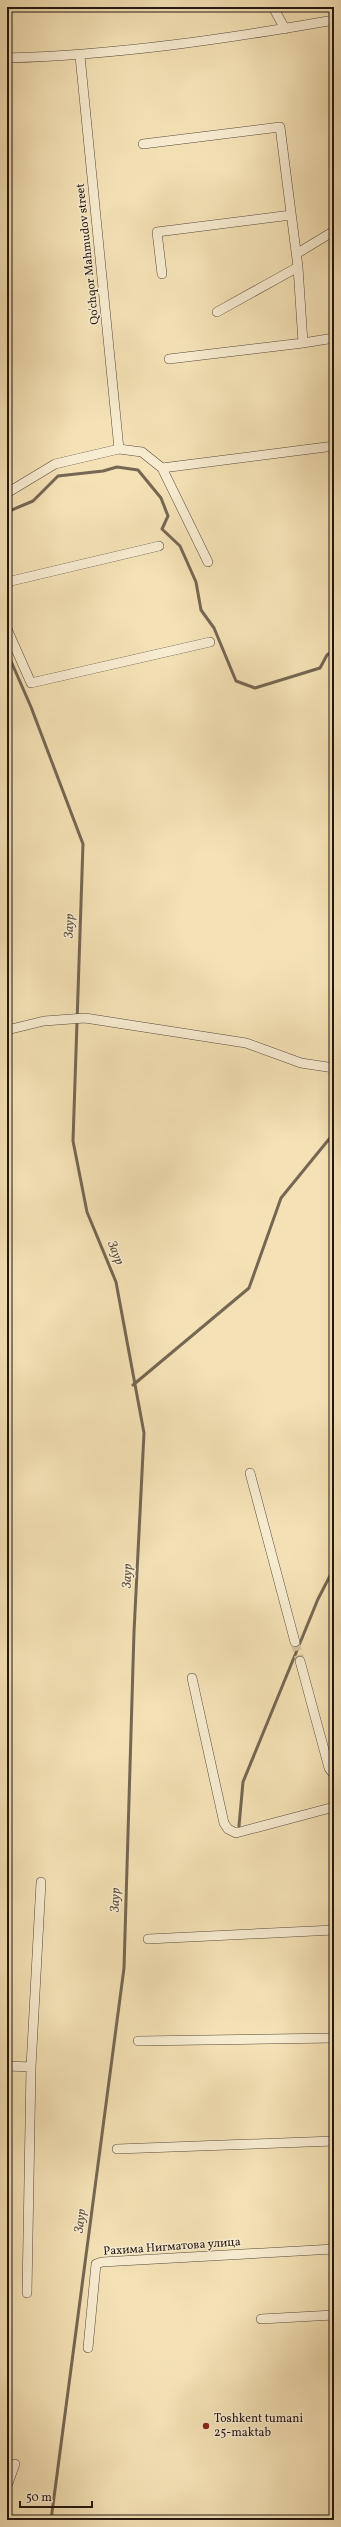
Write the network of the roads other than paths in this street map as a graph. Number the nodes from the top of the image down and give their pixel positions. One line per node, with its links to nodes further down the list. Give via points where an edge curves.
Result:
1 (273, 7): 3 (street)
2 (334, 20): 3 (street)
3 (285, 29): 4 (street)
4 (80, 56): 5 (street); 17 (street, Qo'chqor Mahmudov street)
5 (7, 58)
6 (143, 144): 7 (street, via 280,127)
7 (291, 215): 9 (street); 11 (street, via 157,232)
8 (334, 231): 9 (street)
9 (296, 254): 10 (street)
10 (298, 267): 12 (street); 14 (street)
11 (162, 274)
12 (217, 312)
13 (334, 338): 14 (street)
14 (303, 343): 15 (street)
15 (170, 359)
16 (334, 446): 18 (street)
17 (120, 449): 18 (street, via 142,452); 19 (street, via 55,464)
18 (162, 468): 21 (street)
19 (7, 493)
20 (158, 546): 22 (street)
21 (208, 562)
22 (7, 582)
23 (7, 629): 24 (street, via 31,683)
24 (210, 642)
25 (7, 1030): 26 (street, via 44,1021 85,1018 246,1043 301,1063)
26 (334, 1068)
27 (250, 1473): 28 (street)
28 (294, 1642)
29 (300, 1661): 31 (street, via 329,1768)
30 (192, 1678): 32 (street, via 224,1823 228,1829 236,1833)
31 (334, 1775)
32 (334, 1807)
33 (41, 1882): 39 (street)
34 (334, 1930): 35 (street)
35 (148, 1939)
36 (334, 2038): 37 (street)
37 (138, 2040)
38 (7, 2066): 39 (street)
39 (30, 2067): 43 (street)
40 (334, 2141): 41 (street)
41 (117, 2149)
42 (334, 2249): 46 (street, Рахима Нигматова улица, via 96,2264)
43 (27, 2293)
44 (334, 2315): 45 (street)
45 (261, 2319)
46 (88, 2348)
47 (15, 2464): 48 (street)
48 (7, 2486)

